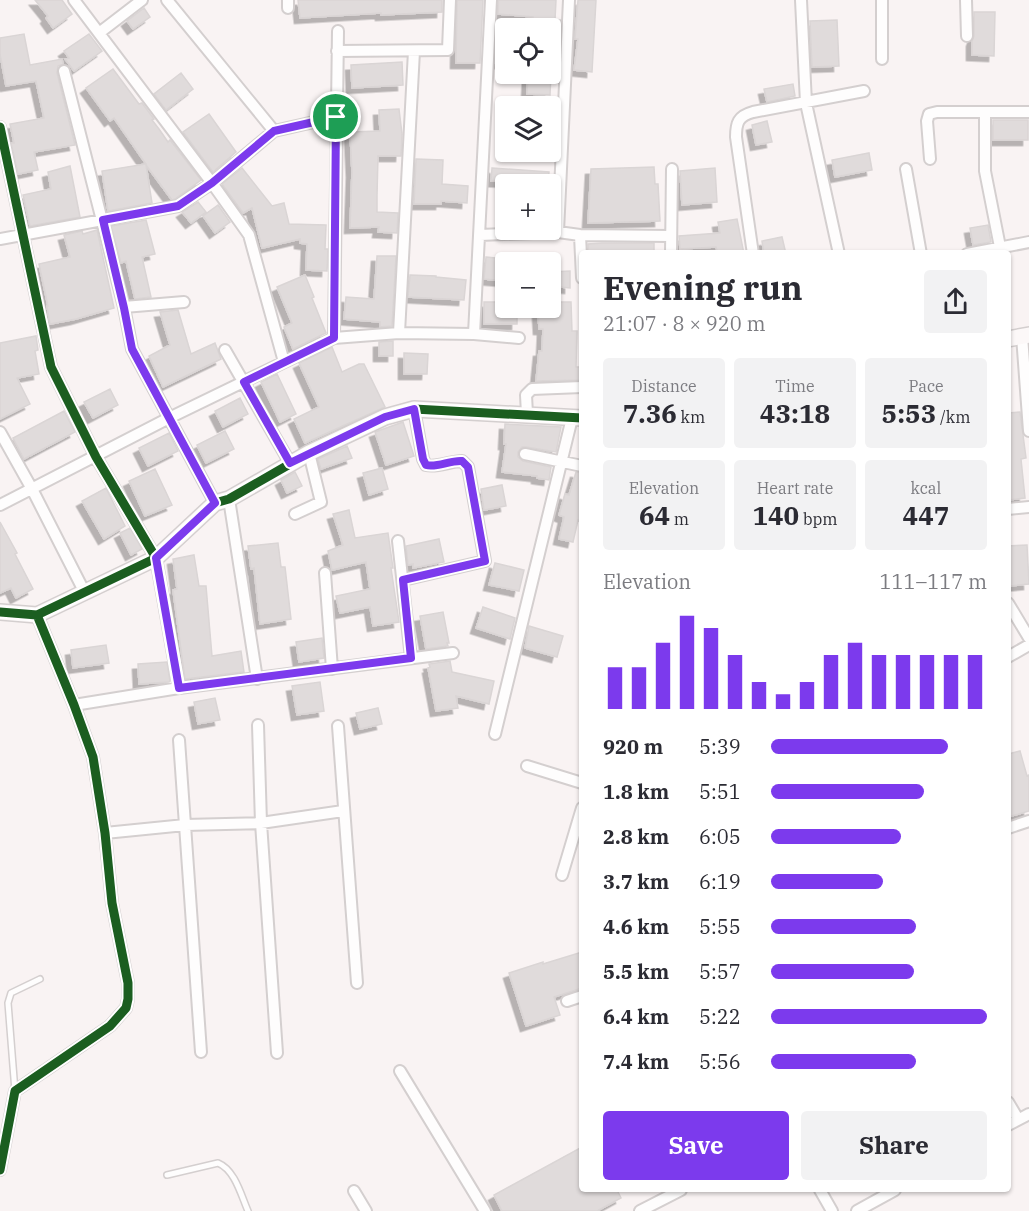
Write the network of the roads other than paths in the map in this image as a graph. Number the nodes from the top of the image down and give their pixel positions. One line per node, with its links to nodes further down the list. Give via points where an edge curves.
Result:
1 (74, 0): 11 (street)
2 (142, 0): 11 (street)
3 (167, 0): 23 (street)
4 (450, 0): 14 (street, via 448,50)
5 (491, 0): 33 (street)
6 (569, 0): 27 (street)
7 (801, 0): 18 (street)
8 (882, 0): 15 (street)
9 (966, 0): 12 (street)
10 (338, 31): 13 (street)
11 (99, 33): 28 (street)
12 (967, 36)
13 (337, 51): 14 (street); 21 (street)
14 (414, 51): 47 (street)
15 (882, 59)
16 (64, 71): 29 (street)
17 (864, 92): 18 (street)
18 (806, 103): 41 (street, via 745,114 736,124); 42 (street)
19 (985, 112): 20 (street); 24 (street, via 929,114); 38 (street, via 985,171)
20 (1029, 112)
21 (336, 117): 23 (street); 50 (street)
22 (0, 127): 31 (street)
23 (274, 131): 28 (street)
24 (930, 159)
25 (672, 169): 35 (street)
26 (906, 169): 43 (street)
27 (561, 174)
28 (212, 183): 29 (street, via 178,206); 53 (street, via 249,235)
29 (103, 220): 31 (street); 46 (street)
30 (561, 232): 34 (street)
31 (23, 234): 36 (street); 64 (street, via 51,367)
32 (495, 234): 33 (street)
33 (480, 235): 48 (street)
34 (580, 235): 35 (street); 39 (street)
35 (670, 236): 40 (street)
36 (0, 239)
37 (1029, 242): 38 (street)
38 (1000, 247): 44 (street)
39 (581, 250)
40 (671, 250)
41 (752, 250)
42 (838, 250)
43 (920, 250)
44 (986, 250)
45 (184, 302): 46 (street)
46 (124, 308): 58 (street, via 132,349)
47 (399, 333): 48 (street); 50 (street)
48 (474, 334): 51 (street)
49 (1020, 337): 60 (street)
50 (334, 338): 53 (street)
51 (519, 338)
52 (225, 350): 54 (street)
53 (284, 362): 54 (street)
54 (244, 382): 58 (street); 66 (street)
55 (579, 387): 57 (street, via 532,389 526,395)
56 (414, 409): 57 (street); 62 (street, via 385,417); 77 (street, via 426,465 452,460 462,461 468,467 485,561)
57 (527, 414): 59 (street)
58 (169, 418): 64 (street); 69 (street)
59 (577, 418): 65 (street)
60 (1029, 431)
61 (0, 432): 68 (street)
62 (309, 453): 66 (street); 73 (street, via 321,502)
63 (525, 454): 65 (street)
64 (96, 457): 68 (street); 75 (street)
65 (562, 460): 67 (street); 93 (street)
66 (290, 463): 69 (street)
67 (579, 465)
68 (32, 489): 70 (street); 78 (street)
69 (222, 501): 75 (street); 88 (street)
70 (0, 505)
71 (1029, 507): 72 (street)
72 (1011, 509)
73 (295, 514)
74 (398, 541): 77 (street)
75 (156, 558): 78 (street); 89 (street)
76 (325, 573): 87 (street)
77 (403, 580): 86 (street)
78 (85, 592): 81 (street)
79 (1011, 608): 82 (street)
80 (0, 612): 81 (street)
81 (38, 615): 90 (street)
82 (1029, 638)
83 (1029, 645): 85 (street)
84 (453, 653): 86 (street)
85 (1011, 655)
86 (411, 658): 87 (street)
87 (332, 669): 88 (street)
88 (256, 679): 89 (street)
89 (179, 688): 90 (street)
90 (74, 705): 103 (street, via 93,757)
91 (258, 725): 100 (street)
92 (338, 726): 97 (street)
93 (495, 734)
94 (179, 740): 101 (street)
95 (527, 766): 96 (street)
96 (579, 782)
97 (343, 811): 100 (street); 106 (street)
98 (579, 818): 104 (street)
99 (1029, 821): 102 (street)
100 (261, 823): 101 (street); 110 (street)
101 (185, 825): 103 (street); 109 (street)
102 (1011, 827)
103 (105, 833): 112 (street, via 112,903 128,983 126,1008 110,1026)
104 (562, 875)
105 (40, 979): 112 (lane, via 9,996)
106 (357, 983)
107 (579, 997): 108 (street)
108 (567, 1001)
109 (201, 1052)
110 (277, 1053)
111 (400, 1071): 123 (street)
112 (15, 1091): 115 (street)
113 (1029, 1114): 114 (street)
114 (1013, 1122)
115 (0, 1170)
116 (167, 1175): 121 (lane, via 218,1164 226,1166)
117 (354, 1191): 122 (street)
118 (677, 1192): 124 (street)
119 (821, 1192): 125 (street)
120 (891, 1192): 126 (street)
121 (248, 1211)
122 (366, 1211)
123 (485, 1211)
124 (640, 1211)
125 (832, 1211)
126 (857, 1211)

